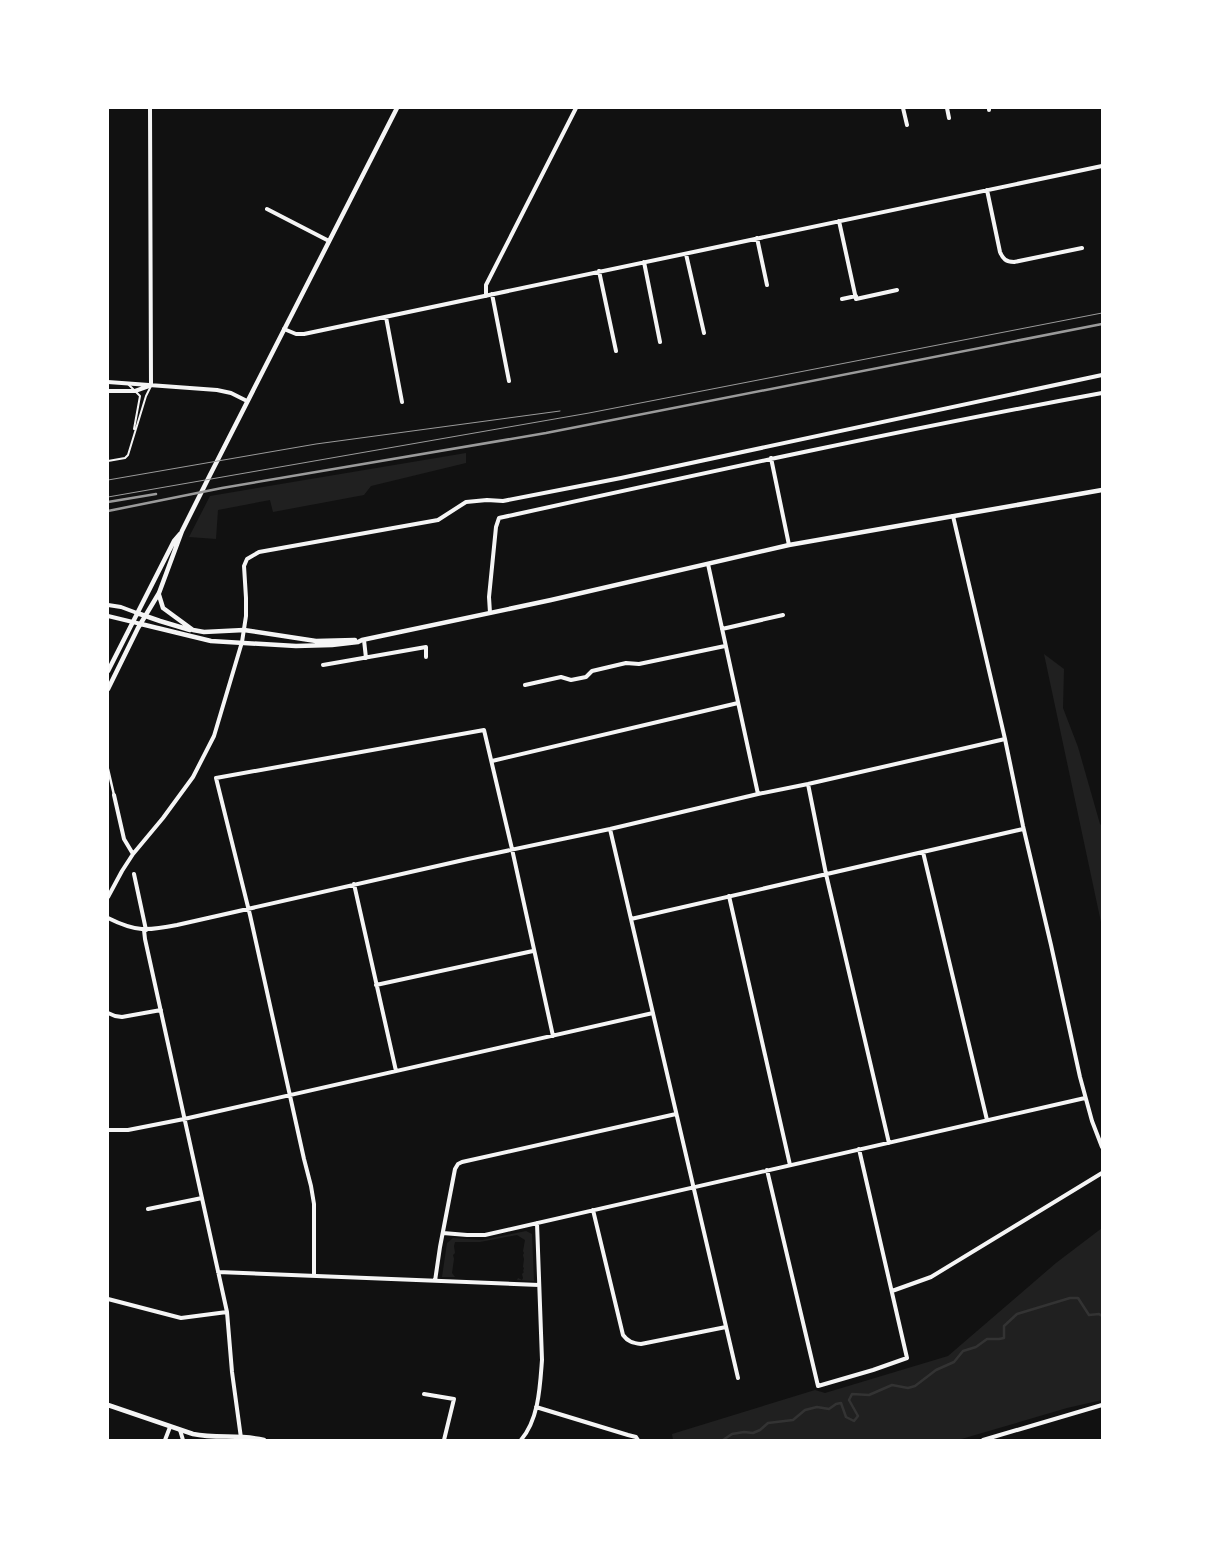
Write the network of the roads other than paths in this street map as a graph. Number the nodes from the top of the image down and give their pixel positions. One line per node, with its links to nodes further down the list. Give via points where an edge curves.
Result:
1 (150, 108): 33 (street)
2 (398, 108): 13 (street)
3 (576, 108): 21 (street, via 486,285)
4 (903, 108): 7 (street)
5 (947, 108): 6 (street)
6 (949, 118)
7 (907, 125)
8 (1102, 166): 9 (street)
9 (987, 190): 11 (street); 14 (street, via 1000,252 1007,261)
10 (267, 209): 13 (street)
11 (839, 221): 12 (street); 22 (street)
12 (757, 238): 15 (street); 18 (street)
13 (329, 241): 25 (street)
14 (1082, 248)
15 (686, 254): 16 (street); 26 (street)
16 (644, 262): 17 (street); 27 (street)
17 (599, 271): 20 (street); 28 (street)
18 (767, 285)
19 (897, 290): 22 (street, via 856,299)
20 (492, 294): 21 (street); 30 (street)
21 (486, 296): 24 (street)
22 (856, 296): 23 (street)
23 (842, 299)
24 (386, 317): 25 (street, via 301,334); 38 (street)
25 (284, 329): 37 (street)
26 (704, 333)
27 (660, 342)
28 (616, 351)
29 (1102, 376): 58 (street, via 621,478 502,501 466,502 438,520 259,552 247,559 244,566)
30 (509, 381)
31 (108, 382): 32 (street)
32 (127, 382): 33 (street); 35 (lane)
33 (151, 385): 35 (street); 37 (street, via 217,390); 39 (lane)
34 (108, 391): 35 (street)
35 (135, 391): 39 (lane, via 140,396)
36 (1102, 393): 40 (street)
37 (247, 401): 44 (street)
38 (402, 402)
39 (133, 439): 41 (lane, via 125,458)
40 (771, 458): 45 (street); 50 (street, via 499,518 489,597)
41 (108, 461)
42 (1102, 490): 43 (street)
43 (953, 516): 45 (street); 69 (street)
44 (182, 531): 47 (street); 49 (street)
45 (789, 546): 46 (street)
46 (708, 564): 50 (street); 56 (street)
47 (159, 594): 53 (street); 57 (street, via 163,608)
48 (108, 605): 49 (street)
49 (137, 613): 53 (street); 54 (street)
50 (490, 613): 59 (street)
51 (783, 615): 56 (street)
52 (108, 616): 54 (street)
53 (146, 616): 55 (street); 57 (street)
54 (133, 622): 55 (street); 65 (street)
55 (141, 624): 60 (street, via 211,641); 67 (street)
56 (722, 629): 61 (street)
57 (193, 630): 58 (street)
58 (244, 630): 59 (street, via 316,640); 60 (street)
59 (363, 640): 60 (street, via 296,646); 63 (street)
60 (242, 642): 79 (street, via 214,736 205,754 193,777)
61 (725, 646): 66 (street, via 639,664 626,663 592,671 586,677 572,680 562,677); 68 (street)
62 (426, 657): 63 (street, via 426,647)
63 (366, 658): 64 (street)
64 (323, 665)
65 (108, 671)
66 (525, 684)
67 (108, 690)
68 (738, 703): 70 (street); 73 (street)
69 (1004, 739): 72 (street); 76 (street)
70 (492, 762): 77 (street); 85 (street, via 482,730 216,778)
71 (108, 769): 74 (street)
72 (808, 784): 73 (street); 81 (street)
73 (758, 794): 75 (street)
74 (114, 795): 79 (street, via 124,839)
75 (610, 829): 77 (street); 87 (street)
76 (1023, 829): 78 (street); 97 (street)
77 (512, 849): 82 (street); 89 (street)
78 (923, 852): 81 (street); 100 (street)
79 (133, 854): 84 (street)
80 (134, 874): 88 (street)
81 (826, 874): 83 (street); 102 (street)
82 (354, 884): 85 (street); 90 (street)
83 (729, 896): 87 (street); 105 (street)
84 (108, 897)
85 (248, 910): 88 (street); 96 (street)
86 (108, 918): 88 (street, via 124,926)
87 (631, 919): 93 (street)
88 (146, 930): 91 (street, via 145,939)
89 (533, 951): 90 (street); 94 (street)
90 (376, 985): 95 (street)
91 (161, 1010): 92 (street, via 122,1017); 99 (street)
92 (108, 1013)
93 (653, 1013): 94 (street); 98 (street)
94 (552, 1036): 95 (street)
95 (396, 1071): 96 (street)
96 (290, 1095): 99 (street); 115 (street, via 314,1204)
97 (1085, 1098): 100 (street); 103 (street)
98 (676, 1114): 108 (street); 113 (street, via 458,1164)
99 (184, 1119): 101 (street, via 128,1130); 109 (street)
100 (987, 1120): 102 (street)
101 (108, 1130)
102 (889, 1142): 104 (street)
103 (1102, 1146)
104 (859, 1149): 105 (street); 118 (street)
105 (790, 1165): 106 (street)
106 (767, 1170): 108 (street); 118 (street, via 818,1386 907,1358)
107 (1102, 1172): 118 (street, via 931,1277)
108 (693, 1187): 111 (street); 121 (street)
109 (202, 1198): 110 (street); 114 (street)
110 (148, 1209)
111 (593, 1210): 112 (street); 121 (street, via 626,1340 641,1344)
112 (537, 1223): 113 (street, via 485,1235); 117 (street)
113 (442, 1233): 116 (street)
114 (218, 1272): 115 (street); 120 (street)
115 (314, 1276): 116 (street)
116 (435, 1281): 117 (street)
117 (539, 1285): 126 (street, via 542,1360)
118 (892, 1291)
119 (108, 1299): 120 (street, via 181,1318)
120 (227, 1312): 129 (street)
121 (726, 1327): 122 (street)
122 (738, 1378)
123 (424, 1394): 134 (street, via 454,1399)
124 (108, 1405): 127 (street)
125 (1102, 1406): 130 (street)
126 (536, 1407): 135 (street, via 532,1423); 136 (street, via 628,1434)
127 (170, 1427): 128 (street); 131 (street)
128 (180, 1430): 129 (street, via 206,1437); 132 (street)
129 (241, 1438): 133 (street)
130 (1000, 1438): 137 (street)
131 (165, 1440)
132 (183, 1440)
133 (264, 1440)
134 (444, 1440)
135 (521, 1440)
136 (638, 1440)
137 (983, 1440)

